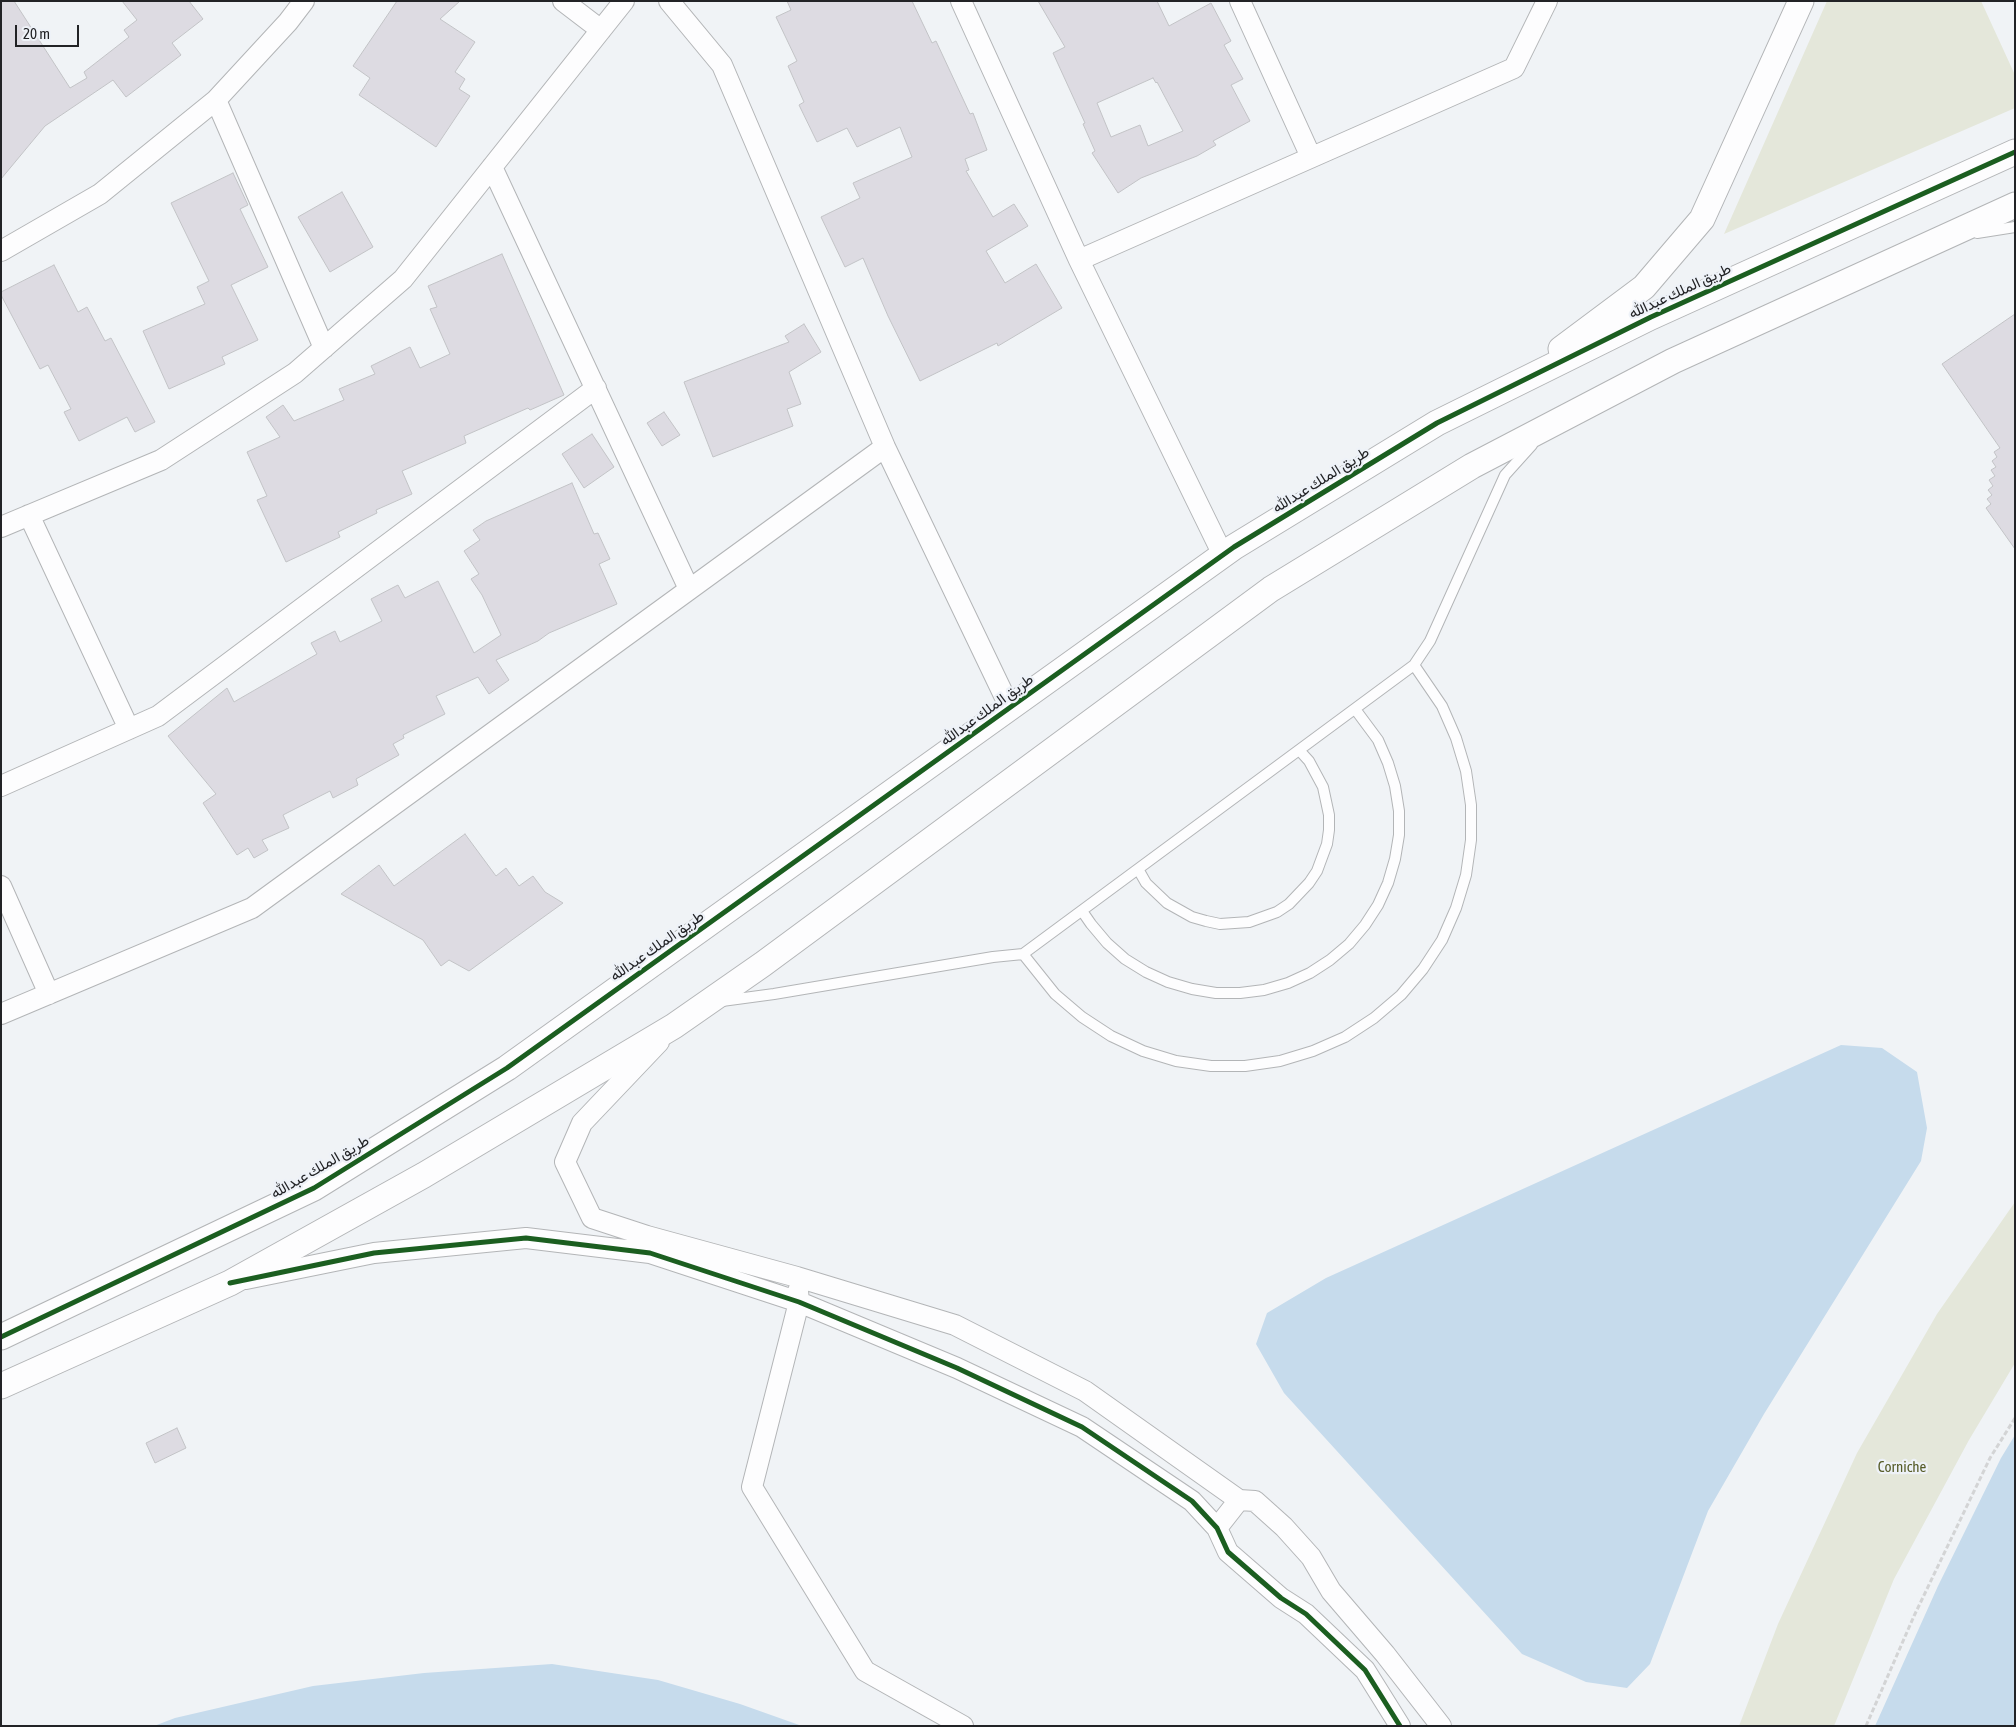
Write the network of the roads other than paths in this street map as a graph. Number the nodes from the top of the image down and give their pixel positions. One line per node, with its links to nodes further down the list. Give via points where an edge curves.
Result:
1 (563, 1): 9 (street)
2 (624, 1): 9 (street)
3 (669, 1): 23 (street, via 722,65)
4 (961, 1): 18 (street)
5 (1240, 1): 12 (street)
6 (1547, 1): 12 (street, via 1514,68)
7 (1801, 1): 20 (street, via 1702,219 1644,287)
8 (301, 2): 10 (street, via 288,22)
9 (601, 30): 13 (street)
10 (216, 100): 17 (street, via 100,194); 19 (street)
11 (2015, 152): 20 (street, طريق الملك عبدالله, via 1651,317)
12 (1311, 157): 18 (street)
13 (492, 166): 19 (street, via 403,279); 21 (street)
14 (2015, 205): 16 (street)
15 (2015, 227): 16 (lane)
16 (1941, 238): 22 (street, via 1674,361)
17 (1, 251)
18 (1079, 260): 26 (street)
19 (324, 348): 24 (street, via 295,373 161,460)
20 (1513, 385): 26 (street, طريق الملك عبدالله, via 1437,423)
21 (596, 388): 27 (street); 31 (street, via 158,716)
22 (1560, 420): 28 (lane, via 1505,474 1430,641); 39 (street, via 1472,466 1271,589)
23 (885, 447): 27 (street); 29 (street)
24 (30, 515): 25 (street); 31 (street)
25 (1, 527)
26 (1223, 555): 29 (street, طريق الملك عبدالله)
27 (689, 589): 38 (street, via 252,908)
28 (1414, 666): 30 (lane); 37 (lane, via 1442,706 1456,738 1469,788 1471,840 1466,875 1442,940 1400,996 1374,1018 1345,1037 1280,1061 1211,1066 1176,1061 1143,1051 1082,1017 1056,994)
29 (1010, 708): 46 (street, طريق الملك عبدالله, via 507,1068 314,1188)
30 (1355, 709): 32 (lane); 36 (lane, via 1378,740 1388,763 1399,810 1398,835 1395,859 1378,905 1349,944 1330,960 1288,983 1264,990 1216,993 1192,989 1168,982 1125,959 1107,943)
31 (129, 729): 33 (street)
32 (1299, 750): 34 (lane); 34 (lane, via 1323,787 1329,830 1317,871 1289,904 1249,922 1220,924 1206,921 1167,903 1146,883)
33 (1, 786)
34 (1138, 869): 36 (lane)
35 (1, 886): 38 (street)
36 (1082, 911): 37 (lane)
37 (1023, 954): 39 (lane)
38 (49, 994): 40 (street)
39 (706, 1004): 41 (street)
40 (1, 1014)
41 (674, 1026): 42 (street, via 582,1123 565,1162 588,1210 592,1218 647,1236); 43 (street, via 424,1175)
42 (797, 1276): 44 (street); 45 (street); 48 (street, via 955,1325 1085,1391)
43 (230, 1283): 44 (street, via 374,1253 526,1238 650,1253); 47 (street)
44 (778, 1295): 45 (street)
45 (799, 1302): 49 (street, via 957,1368 1082,1427 1192,1501); 50 (street, via 752,1488 865,1671)
46 (1, 1337)
47 (1, 1386)
48 (1239, 1500): 49 (street); 52 (street, via 1255,1501 1311,1557 1331,1591)
49 (1217, 1528): 51 (street, via 1228,1552 1281,1598 1306,1614 1364,1670)
50 (963, 1726)
51 (1400, 1726)
52 (1441, 1726)

